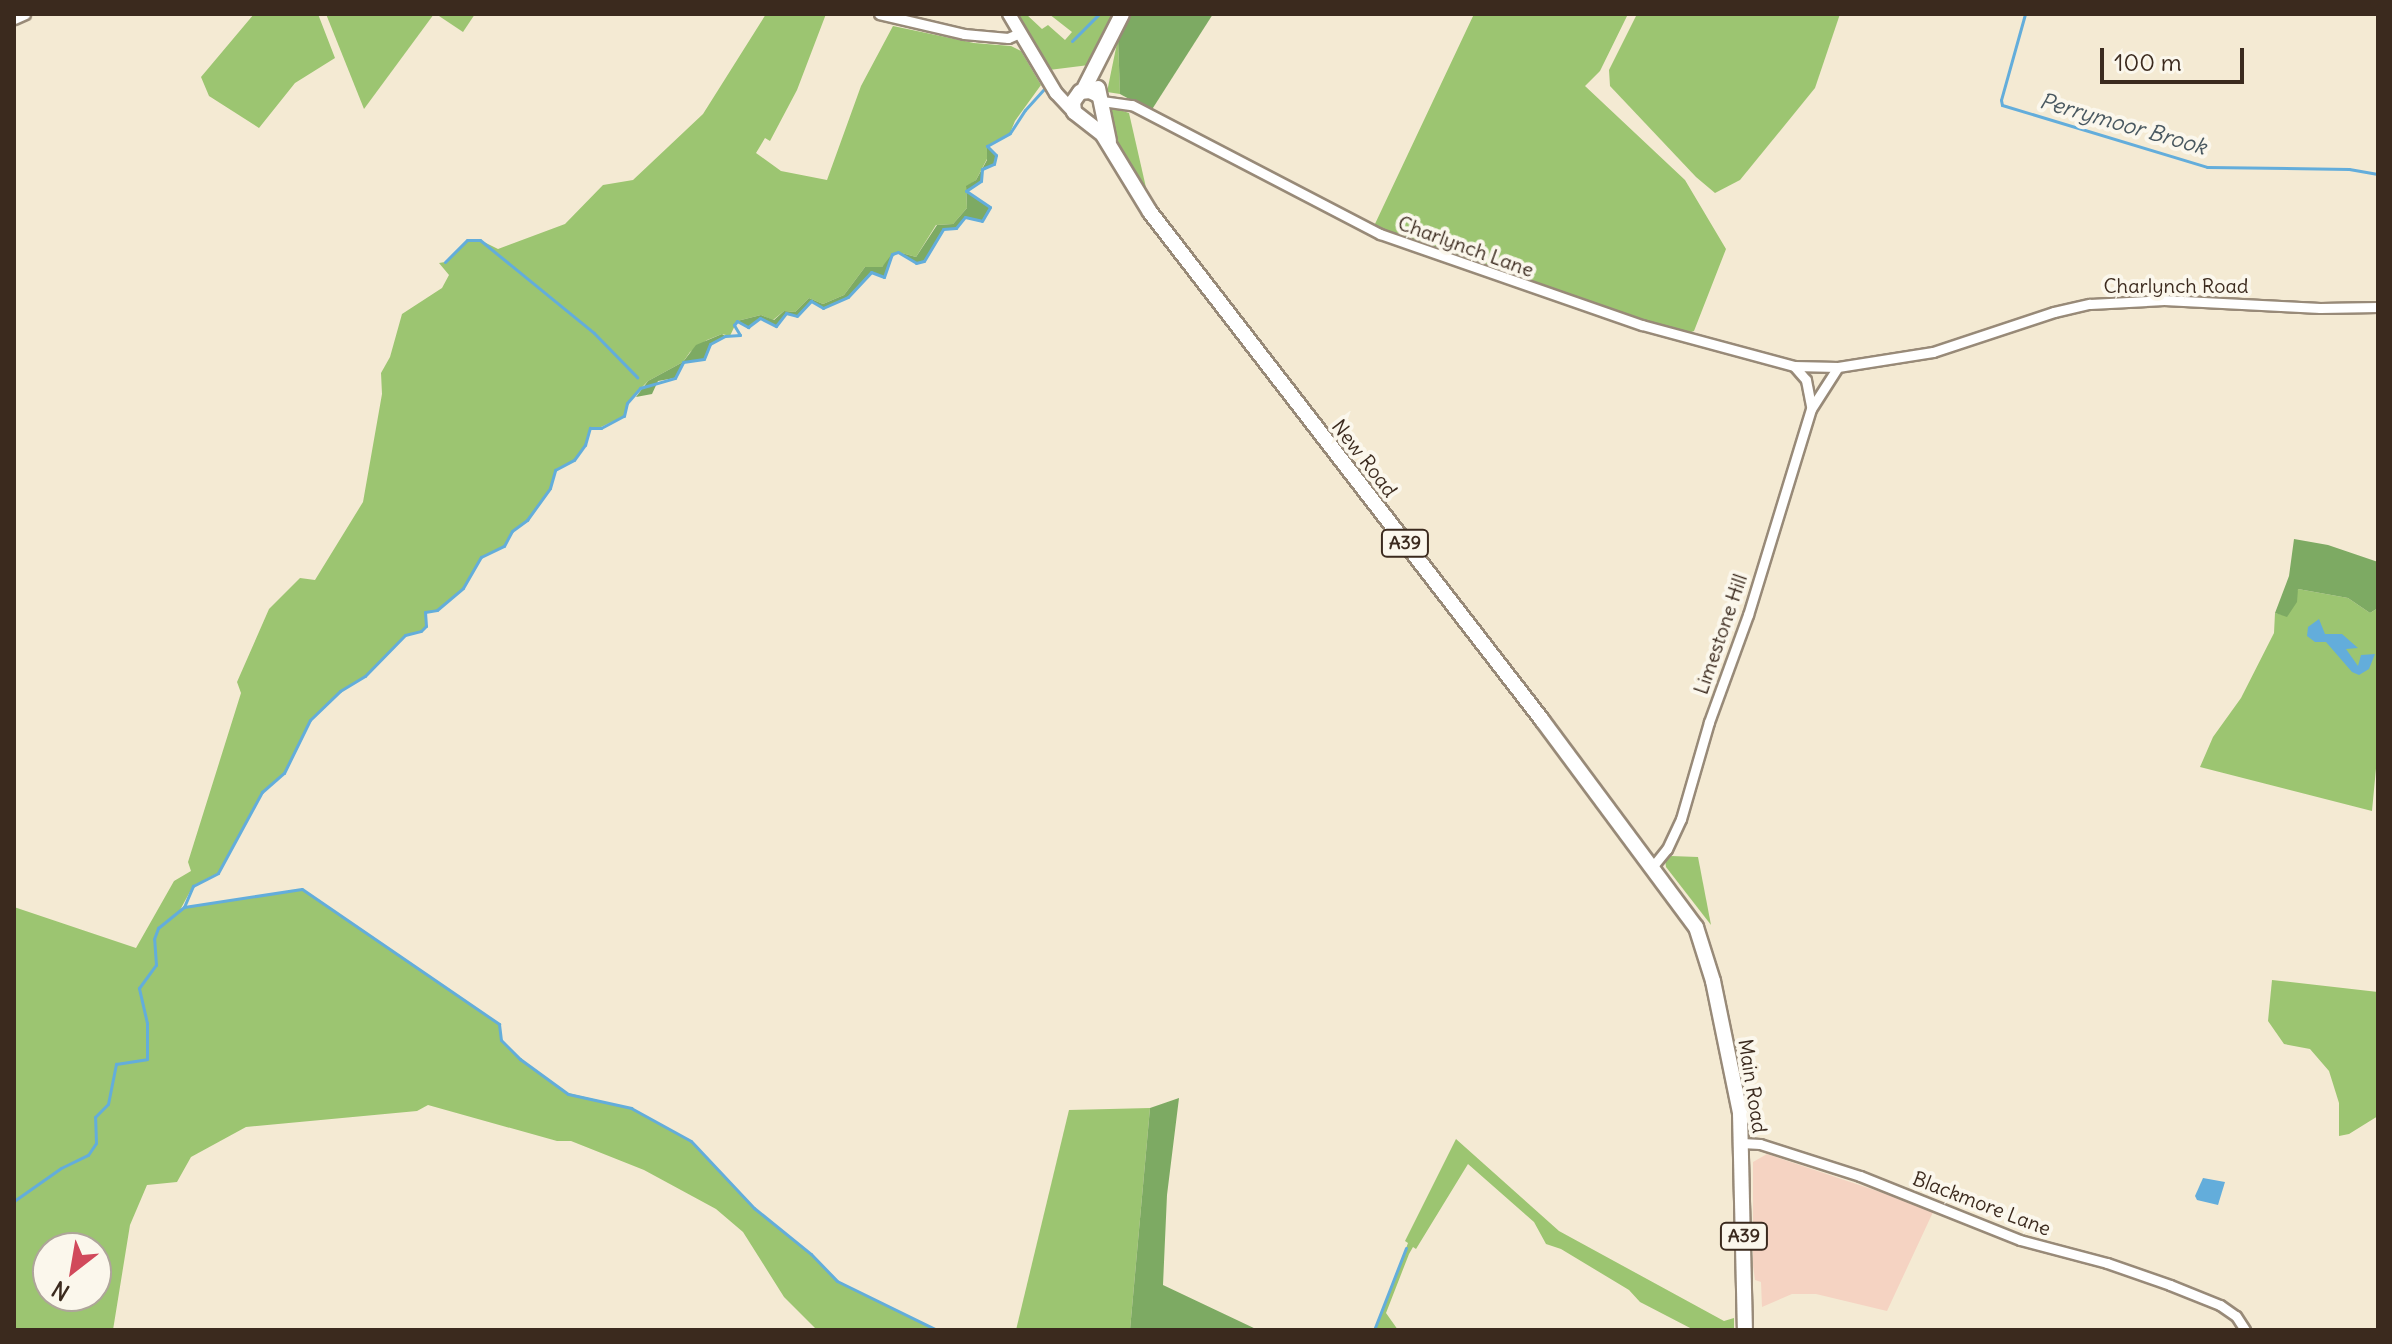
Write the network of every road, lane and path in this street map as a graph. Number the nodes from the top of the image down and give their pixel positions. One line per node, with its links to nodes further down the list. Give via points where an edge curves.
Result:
1 (25, 14): 5 (street)
2 (879, 14): 6 (street, via 964,34 1008,38)
3 (1009, 14): 6 (main road)
4 (1122, 14): 7 (main road, A39)
5 (14, 19)
6 (1020, 33): 8 (main road)
7 (1098, 68): 9 (main road, A39); 10 (main road, A39)
8 (1052, 85): 9 (main road); 11 (main road)
9 (1082, 92): 10 (main road); 11 (main road, A39, via 1073,102)
10 (1101, 102): 11 (main road, via 1095,119); 12 (main road, New Road / A39); 14 (street, Charlynch Lane, via 1132,105 1380,234 1642,325)
11 (1079, 116): 12 (main road, New Road / A39)
12 (1110, 146): 17 (main road, New Road / A39, via 1150,212)
13 (2378, 307): 15 (street, Charlynch Road, via 2164,300 2090,304 1933,352)
14 (1794, 366): 15 (street, Charlynch Lane); 16 (street, via 1810,391)
15 (1838, 367): 16 (street, Limestone Hill)
16 (1811, 409): 17 (street, Limestone Hill, via 1681,819)
17 (1653, 866): 18 (main road, Main Road / A39, via 1689,914 1706,950 1738,1099)
18 (1742, 1143): 19 (main road, Main Road / A39); 20 (street, Blackmore Lane, via 1860,1176 2020,1240 2170,1285 2220,1305)
19 (1745, 1330)
20 (2245, 1330)

